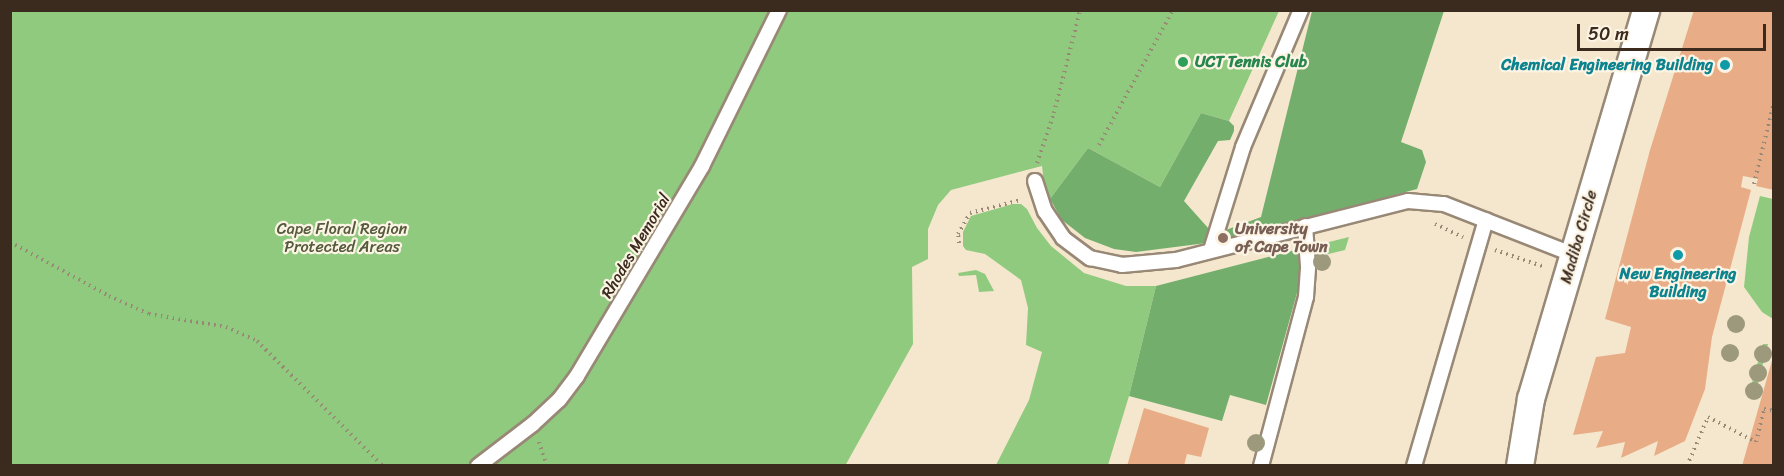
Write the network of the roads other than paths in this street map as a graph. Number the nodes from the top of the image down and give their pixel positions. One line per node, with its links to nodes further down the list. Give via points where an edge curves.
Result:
1 (779, 10): 9 (lane, Rhodes Memorial, via 702,166 577,376 533,424)
2 (1301, 10): 7 (lane, via 1244,147)
3 (1646, 10): 8 (street, Madiba Circle)
4 (1035, 181): 7 (lane, via 1053,226 1090,258 1143,265)
5 (1486, 220): 6 (lane, via 1444,204 1408,201); 8 (lane); 11 (lane)
6 (1305, 226): 7 (lane); 10 (lane, via 1306,297)
7 (1211, 250)
8 (1574, 255): 12 (street, Madiba Circle, via 1531,399)
9 (478, 465)
10 (1261, 465)
11 (1414, 465)
12 (1520, 465)

